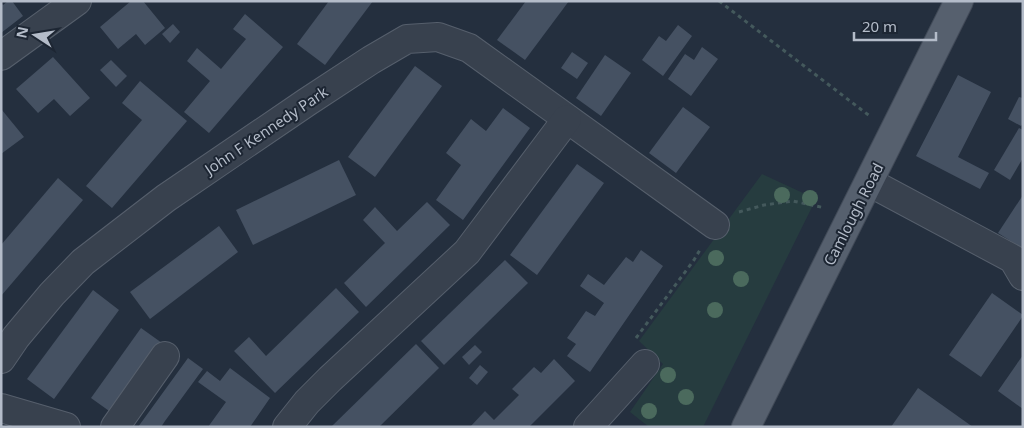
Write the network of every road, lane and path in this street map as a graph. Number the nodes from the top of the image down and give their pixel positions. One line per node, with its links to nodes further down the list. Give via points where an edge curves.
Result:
1 (77, 1): 4 (street)
2 (719, 1): 6 (path)
3 (959, 1): 6 (main road, Camlough Road)
4 (1, 56)
5 (567, 119): 9 (street, John F Kennedy Park); 12 (street, John F Kennedy Park, via 469,48 438,37 407,39 174,192 83,262 46,301); 18 (street, via 468,252 330,379)
6 (893, 134): 7 (main road, Camlough Road)
7 (869, 182): 10 (street, via 1013,259); 19 (main road, Camlough Road)
8 (825, 208): 9 (path, via 793,201 764,205 720,216)
9 (715, 225): 13 (path, via 694,260 633,342)
10 (1023, 276)
11 (165, 356): 17 (street)
12 (1, 360)
13 (646, 364): 15 (street)
14 (1, 408): 16 (street)
15 (600, 423)
16 (66, 427)
17 (114, 427)
18 (287, 427)
19 (746, 427)

